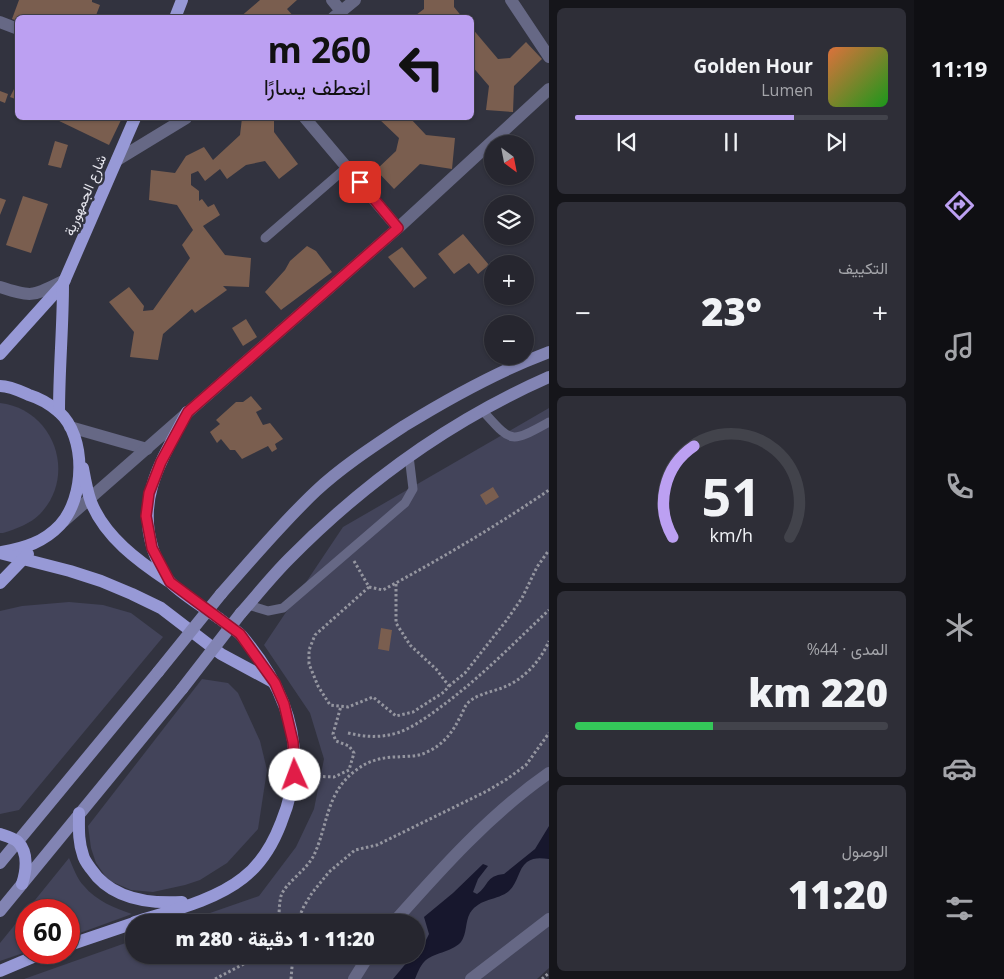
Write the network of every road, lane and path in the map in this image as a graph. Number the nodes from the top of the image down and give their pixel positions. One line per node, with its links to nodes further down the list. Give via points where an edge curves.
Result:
1 (182, 0): 6 (main road)
2 (332, 0): 5 (street)
3 (355, 0): 5 (street)
4 (511, 0): 9 (street)
5 (337, 14)
6 (176, 15)
7 (0, 22): 8 (street)
8 (15, 28)
9 (549, 57)
10 (549, 89): 16 (street)
11 (134, 120): 14 (main road, شارع الجمهورية)
12 (183, 120): 14 (street)
13 (307, 120): 15 (street)
14 (117, 160): 18 (main road, شارع الجمهورية)
15 (347, 167): 16 (street); 17 (lane)
16 (398, 228): 26 (street)
17 (265, 238)
18 (64, 282): 19 (street, via 30,295); 21 (main road, شارع الجمهورية); 25 (main road, شارع الجمهورية)
19 (0, 287)
20 (549, 352): 56 (main road, bridge, via 467,390 367,450 316,491 221,594)
21 (0, 354)
22 (549, 377): 24 (main road)
23 (0, 386): 25 (main road, via 37,397)
24 (482, 410): 27 (lane, via 511,437 520,437); 30 (main road)
25 (59, 412): 28 (main road)
26 (188, 412): 29 (street); 41 (main road, via 161,462 149,493 146,516 152,548)
27 (549, 422)
28 (70, 427): 29 (street); 31 (main road)
29 (147, 449): 33 (street)
30 (409, 456): 37 (lane, via 413,481 410,497); 44 (main road, via 329,520)
31 (80, 458): 33 (main road); 34 (main road, via 74,500)
32 (549, 490): 42 (path, via 512,516)
33 (90, 499): 34 (street); 41 (main road, via 101,522 119,542 146,567)
34 (61, 524): 35 (main road)
35 (44, 539): 38 (main road); 39 (main road)
36 (549, 550): 48 (path, via 522,598 500,628 465,673)
37 (348, 552): 43 (path); 44 (lane, via 283,608 268,611)
38 (0, 553): 39 (main road)
39 (24, 559): 40 (main road); 47 (main road, via 101,581 161,608 221,654)
40 (0, 582)
41 (170, 582): 47 (main road, via 240,634)
42 (396, 583): 43 (path, via 383,590); 48 (path, via 396,623 410,645)
43 (369, 587): 49 (path, via 315,635 309,650 309,664 318,686 330,705)
44 (244, 609): 54 (main road, bridge)
45 (549, 610): 50 (path, via 474,681 422,721 379,736)
46 (549, 641): 62 (path, via 544,654 530,670 504,687 468,702 453,732 440,745 412,757 380,759 354,771 338,788 314,856 282,894)
47 (275, 683): 53 (main road, via 293,742)
48 (449, 686): 49 (path, via 413,712 396,716 373,697 348,707)
49 (341, 706): 53 (path, via 333,734 336,741 349,746 354,753 349,770 334,777)
50 (348, 733)
51 (549, 733): 63 (path, via 526,765 507,779 377,845 355,850 329,872)
52 (549, 773): 64 (street, via 461,849)
53 (295, 775): 59 (main road, via 287,809 266,854 243,879)
54 (79, 813): 58 (main road); 59 (main road, via 83,858 106,886 135,899 164,903)
55 (0, 834): 56 (main road)
56 (18, 842): 57 (main road); 58 (main road, via 25,858)
57 (0, 863)
58 (22, 884): 60 (main road)
59 (199, 901): 61 (main road)
60 (0, 911)
61 (161, 914)
62 (280, 914)
63 (300, 914)
64 (401, 914)
65 (549, 919): 77 (street)
66 (125, 926): 67 (main road)
67 (80, 941)
68 (17, 964): 72 (main road)
69 (243, 964): 74 (path)
70 (292, 964): 75 (path)
71 (363, 964): 76 (street)
72 (0, 971)
73 (549, 973): 78 (path)
74 (214, 979)
75 (291, 979)
76 (354, 979)
77 (471, 979)
78 (542, 979)

